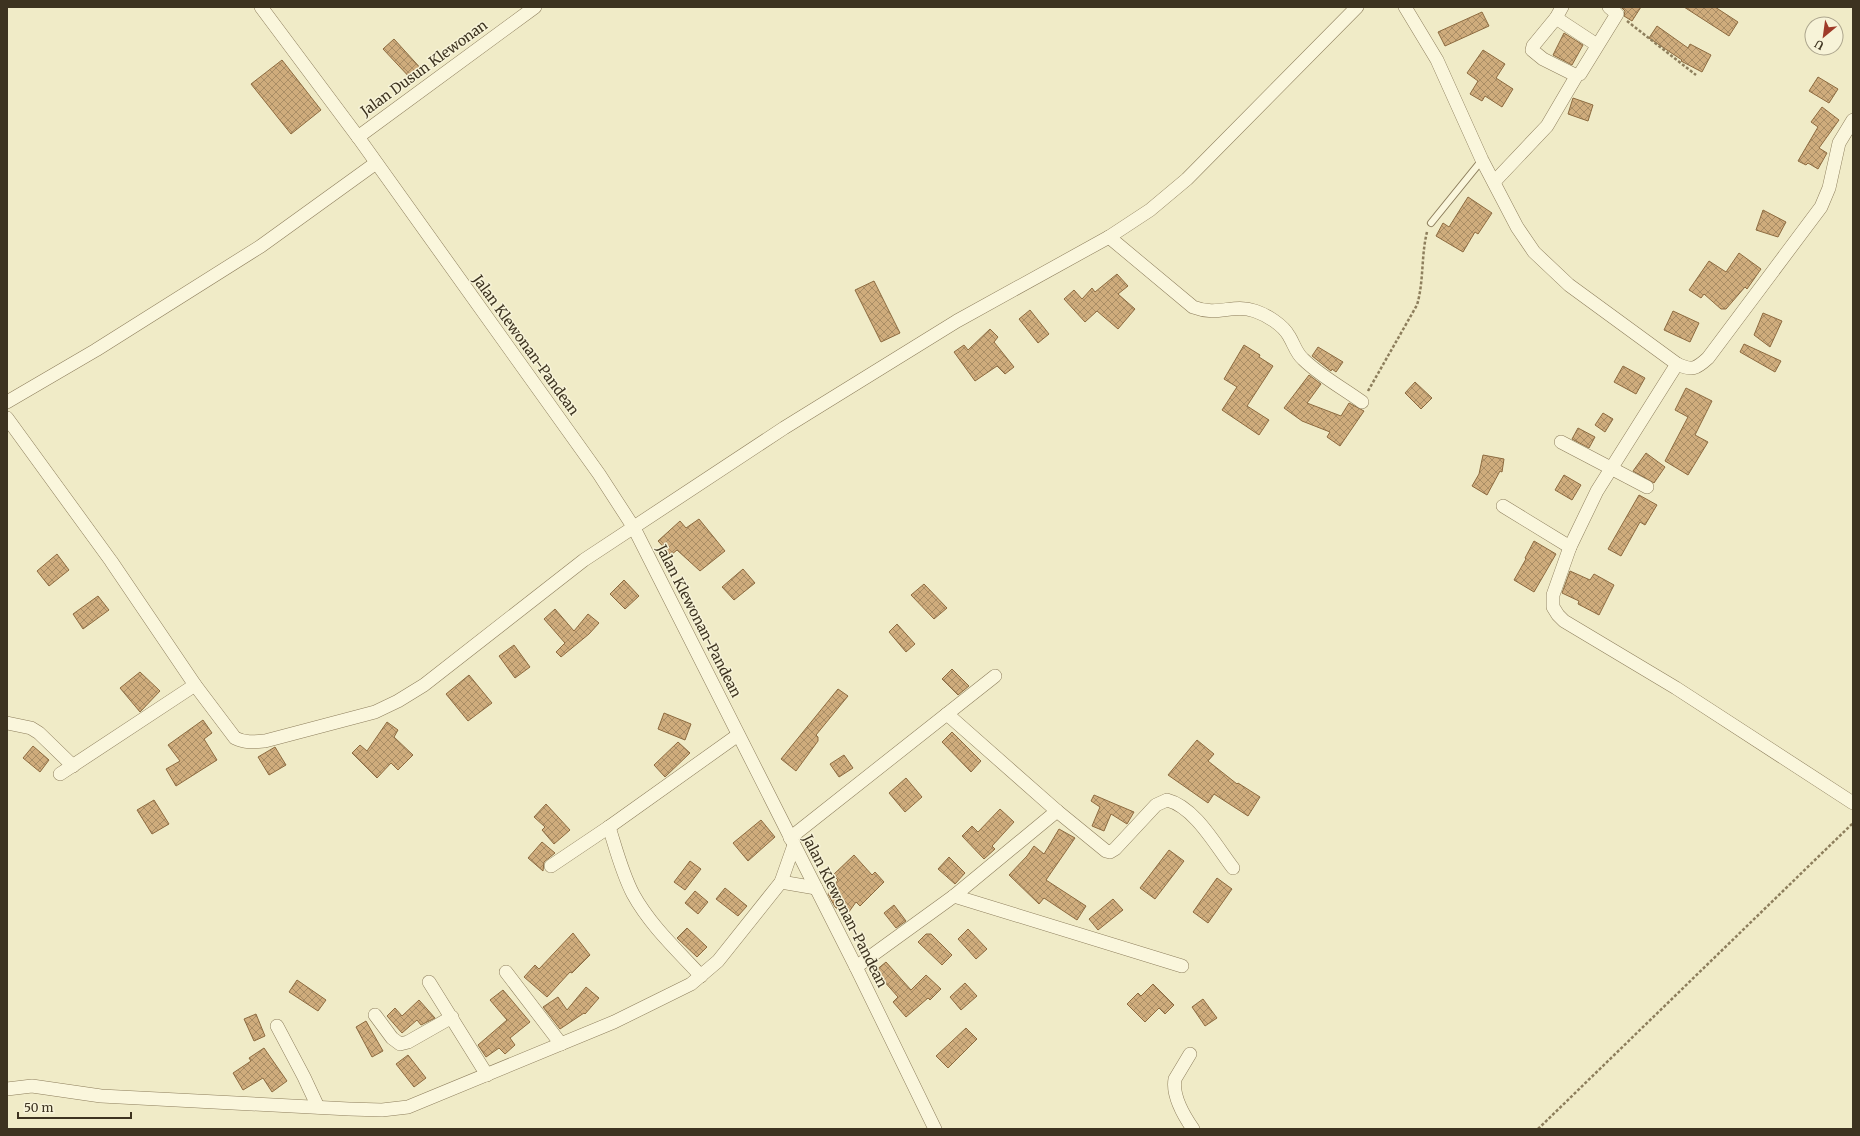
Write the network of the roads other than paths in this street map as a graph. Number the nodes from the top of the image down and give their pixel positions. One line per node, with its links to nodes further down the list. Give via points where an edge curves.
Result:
1 (261, 7): 10 (street)
2 (535, 7): 10 (street, Jalan Dusun Klewonan)
3 (1357, 7): 15 (street, via 1187,179 1150,210)
4 (1405, 7): 11 (street, via 1437,60)
5 (1613, 10): 7 (street)
6 (1559, 12): 7 (street); 8 (street, via 1532,50 1543,59)
7 (1597, 45): 8 (street)
8 (1577, 75): 13 (street, via 1547,126)
9 (1853, 120): 16 (street, via 1839,143 1830,188 1821,207 1708,358 1694,369)
10 (358, 137): 12 (street, Jalan Dusun Klewonan)
11 (1482, 160): 13 (street); 14 (lane)
12 (376, 164): 17 (street, via 261,246 96,350); 24 (street, Jalan Klewonan-Pandean, via 595,468)
13 (1494, 182): 16 (street, via 1517,227 1534,252 1549,267 1569,285)
14 (1431, 223)
15 (1109, 237): 18 (street, via 1193,307 1214,312 1242,308 1256,311 1272,320 1289,334 1295,349 1304,360); 24 (street, via 957,321 784,428)
16 (1677, 364): 21 (street)
17 (7, 402)
18 (1362, 402)
19 (7, 418): 27 (street, via 111,561)
20 (1561, 442): 21 (street)
21 (1611, 468): 22 (street); 25 (street)
22 (1647, 488)
23 (1503, 506): 25 (street)
24 (634, 528): 27 (street, via 584,560 424,684 375,712 285,737 246,742 230,733); 30 (street, Jalan Klewonan-Pandean)
25 (1570, 547): 33 (street, via 1553,595 1553,607 1564,622 1676,688)
26 (995, 676): 28 (street)
27 (196, 685): 31 (street)
28 (947, 714): 34 (street); 36 (street)
29 (7, 723): 31 (street, via 31,728 40,733)
30 (738, 735): 35 (street); 36 (street, Jalan Klewonan-Pandean)
31 (73, 766): 32 (street)
32 (60, 774)
33 (1853, 803)
34 (1057, 811): 38 (street, via 1102,849 1110,852 1156,805 1166,800 1192,814); 41 (street)
35 (609, 827): 37 (street); 45 (street, via 626,878 645,913)
36 (792, 842): 39 (street); 40 (street, Jalan Klewonan-Pandean)
37 (551, 866)
38 (1234, 868)
39 (781, 882): 40 (street); 45 (street, via 728,948)
40 (816, 888): 43 (street, Jalan Klewonan-Pandean)
41 (954, 896): 42 (street); 43 (street)
42 (1182, 966)
43 (856, 967): 55 (street, Jalan Klewonan-Pandean)
44 (506, 972): 50 (street)
45 (701, 976): 50 (street, via 683,988 614,1022)
46 (429, 982): 48 (street)
47 (375, 1015): 48 (street, via 392,1038 400,1044)
48 (452, 1017): 52 (street)
49 (277, 1026): 54 (street)
50 (561, 1044): 52 (street)
51 (1190, 1054): 56 (street, via 1174,1083 1178,1099)
52 (486, 1075): 54 (street, via 408,1107)
53 (7, 1089): 54 (street, via 32,1086 101,1096)
54 (318, 1107)
55 (935, 1129)
56 (1193, 1129)

